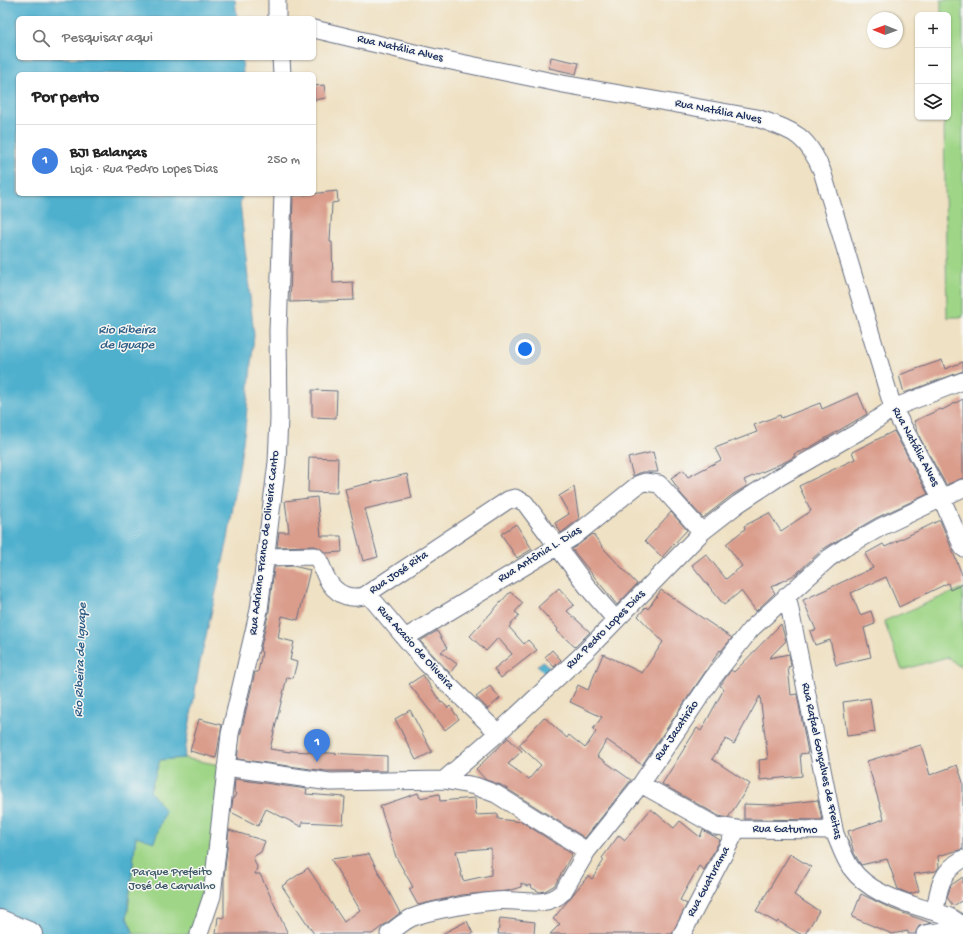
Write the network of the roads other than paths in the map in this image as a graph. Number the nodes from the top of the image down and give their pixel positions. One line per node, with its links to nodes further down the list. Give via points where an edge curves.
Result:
1 (277, 0): 2 (street)
2 (277, 16)
3 (316, 29): 8 (street, Rua Natália Alves, via 563,84 757,118 802,138 814,152 822,171)
4 (281, 60): 5 (street)
5 (282, 72)
6 (283, 196): 14 (street, Rua Adriano Franco de Oliveira Canto, via 278,331 280,418)
7 (963, 381): 8 (street, Rua Pedro Lopes Dias)
8 (893, 408): 10 (street, Rua Natália Alves); 11 (street, Rua Pedro Lopes Dias, via 865,428 751,496)
9 (963, 488): 10 (street, Rua Jacatirão)
10 (942, 499): 13 (street, Rua Natália Alves); 16 (street, Rua Jacatirão, via 881,527 844,548 828,558)
11 (702, 532): 12 (street, Rua Antônia L. Dias, via 664,488 659,484 645,482 632,488); 17 (street, Rua Pedro Lopes Dias)
12 (556, 546): 15 (street, Rua José Rita, via 525,502 515,498 508,500); 17 (street, via 589,590); 18 (street, Rua Antônia L. Dias)
13 (963, 548)
14 (265, 557): 15 (street, Rua José Rita, via 315,556 328,582 337,592 356,598); 20 (street, Rua Adriano Franco de Oliveira Canto, via 258,617 230,734)
15 (368, 594): 18 (street, Rua Acacio de Oliveira)
16 (787, 595): 22 (street, Rua Jacatirão, via 721,666); 24 (street, Rua Rafael Gonçalves de Freitas)
17 (616, 620): 19 (street, Rua Pedro Lopes Dias)
18 (405, 638): 19 (street, Rua Acacio de Oliveira, via 426,663)
19 (498, 733): 21 (street, Rua Pedro Lopes Dias)
20 (226, 767): 21 (street, via 330,782); 31 (street, Rua Adriano Franco de Oliveira Canto, via 212,896)
21 (444, 780): 25 (street, via 475,786 496,794)
22 (641, 784): 23 (street, Rua Gaturmo, via 716,826); 25 (street, Rua Jacatirão)
23 (737, 829): 24 (street, Rua Gaturmo); 33 (street, Rua Guaturama)
24 (834, 830): 27 (street, Rua Rafael Gonçalves de Freitas, via 850,867 863,882 877,891)
25 (587, 851): 32 (street, Rua Jacatirão, via 563,892 552,900 495,901 420,915 406,921)
26 (963, 858): 27 (street, via 948,869 941,880)
27 (935, 912): 29 (street, Rua Rafael Gonçalves de Freitas, via 957,920)
28 (0, 921): 30 (highway)
29 (963, 928): 34 (street)
30 (31, 934)
31 (199, 934)
32 (389, 934)
33 (682, 934)
34 (925, 934)

